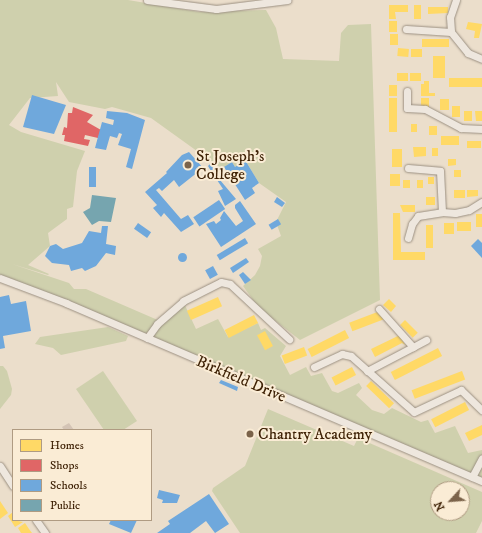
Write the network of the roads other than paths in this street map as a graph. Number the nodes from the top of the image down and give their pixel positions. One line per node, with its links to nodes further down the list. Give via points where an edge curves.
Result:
1 (147, 0): 2 (street, via 216,9)
2 (287, 0)
3 (456, 0): 5 (street, via 450,17)
4 (406, 29): 5 (street)
5 (451, 32): 6 (street, via 468,53)
6 (482, 59)
7 (408, 91): 8 (street, via 407,108 425,109 461,128)
8 (482, 128)
9 (408, 168): 11 (street, via 440,171)
10 (482, 202): 11 (street, via 469,210)
11 (442, 212): 12 (street, via 418,216 412,224)
12 (408, 238)
13 (0, 278): 15 (street, Birkfield Drive)
14 (378, 309): 18 (street)
15 (147, 338): 16 (street, via 154,327 183,301 221,282 230,284); 24 (street, Birkfield Drive)
16 (288, 339)
17 (426, 340): 18 (street)
18 (413, 347): 20 (street)
19 (314, 367): 20 (street, via 342,354 351,356)
20 (367, 371): 21 (street, via 414,412 461,390)
21 (482, 410)
22 (482, 458): 24 (street)
23 (0, 466): 26 (street)
24 (472, 477): 25 (street, Birkfield Drive)
25 (482, 481)
26 (12, 484)
27 (37, 521): 28 (street)
28 (45, 533)

